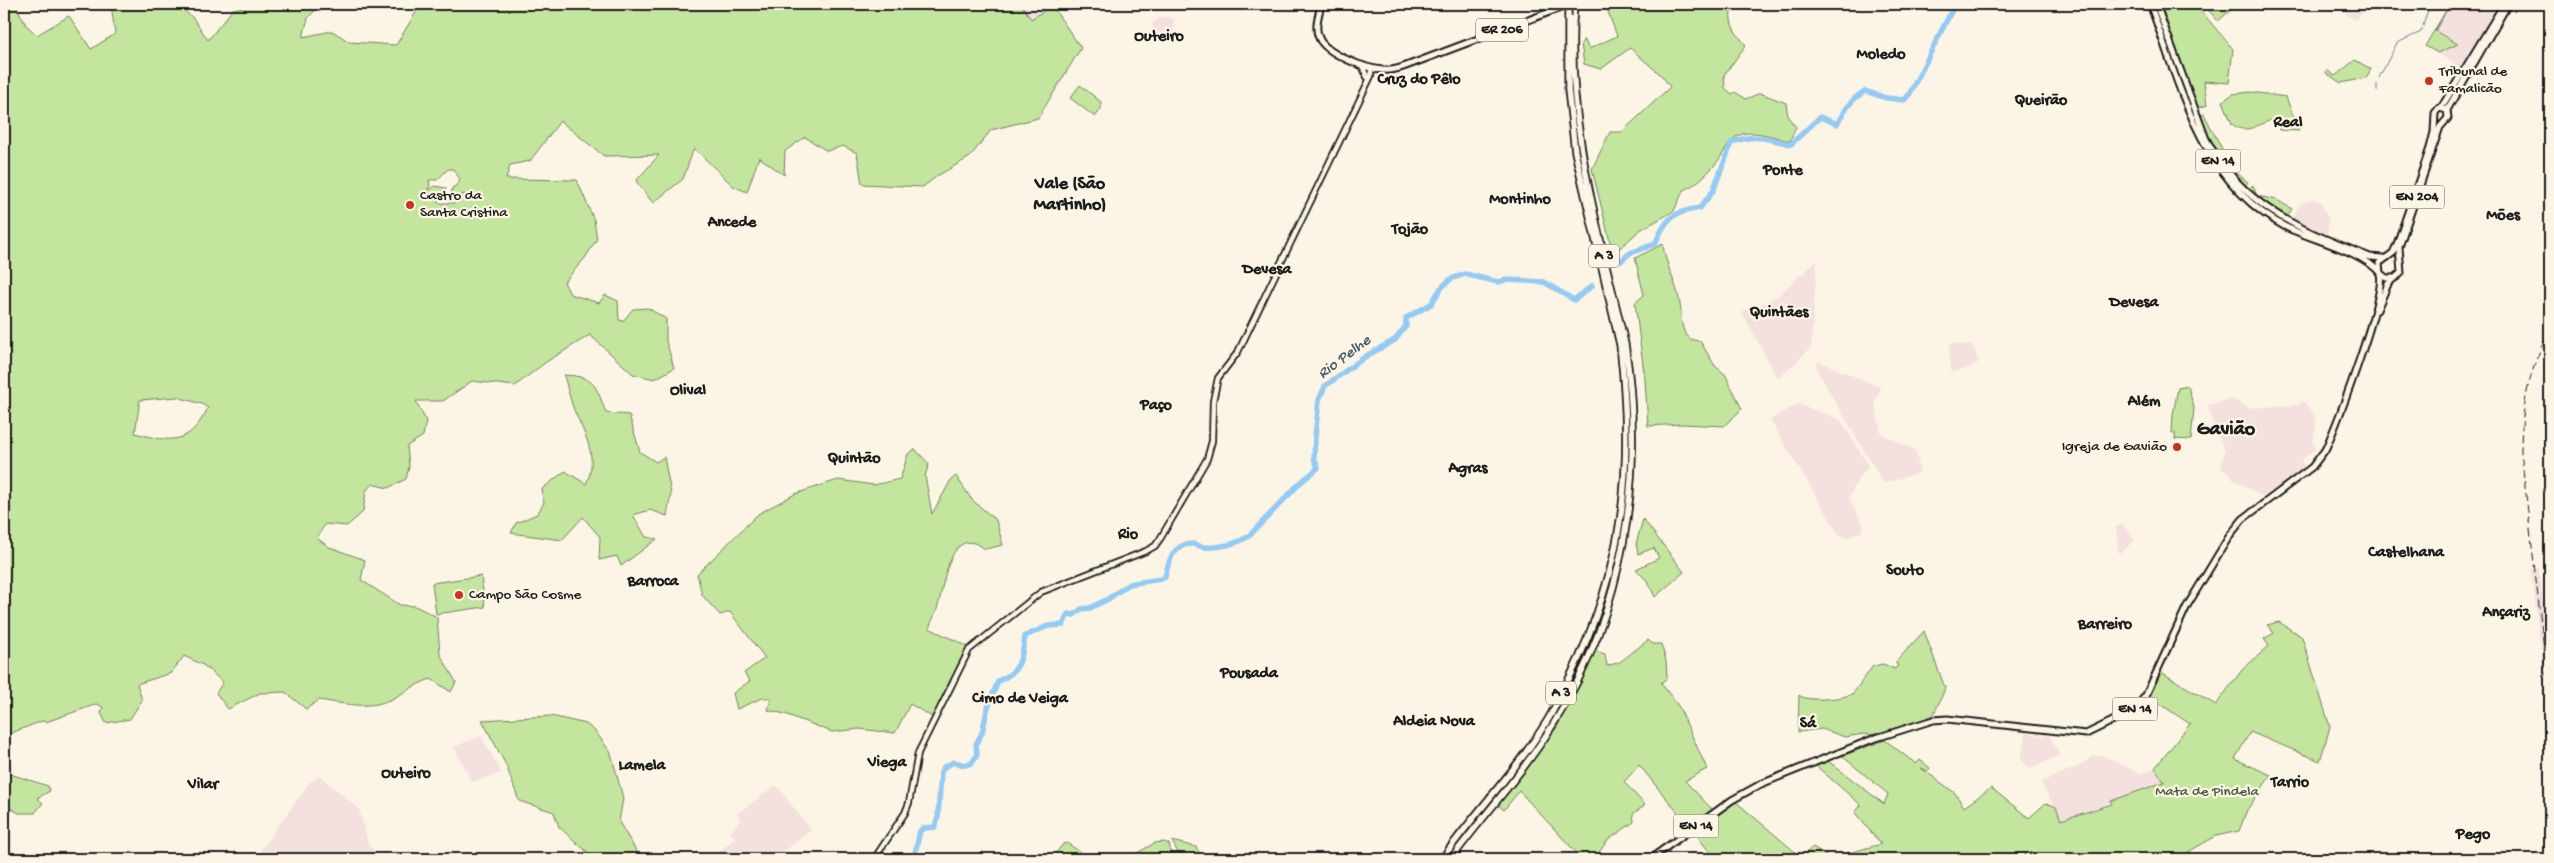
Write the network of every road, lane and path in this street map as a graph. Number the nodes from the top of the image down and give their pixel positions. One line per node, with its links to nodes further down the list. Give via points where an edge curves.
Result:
1 (1321, 4): 8 (main road, ER 206, via 1316,27 1323,44)
2 (1571, 4): 7 (highway, A 3, bridge); 10 (main road, ER 206)
3 (2150, 4): 17 (main road, EN 14, via 2206,148 2242,196 2273,220 2353,255)
4 (2156, 4): 15 (main road, EN 14, via 2206,139 2236,183 2262,207 2291,225 2373,258)
5 (2504, 4): 12 (main road, EN 204)
6 (2508, 4): 12 (main road, EN 204)
7 (1570, 15): 21 (highway, A 3, via 1568,90 1575,152 1618,336 1623,375 1627,428 1623,499 1604,597 1548,720 1512,773); 22 (highway, A 3, via 1580,151 1630,374 1633,456 1624,541 1611,599 1590,653 1555,723 1517,777)
8 (1362, 65): 9 (main road, ER 206); 11 (main road)
9 (1371, 68): 10 (main road, ER 206); 11 (main road)
10 (1385, 71): 11 (main road)
11 (1369, 76): 20 (main road, via 1238,352 1218,378 1213,400 1211,449 1160,539 1146,552 1056,585 1034,597 969,650 918,753 905,814)
12 (2444, 109): 13 (main road, EN 204, via 2436,111); 14 (main road, EN 204, via 2448,116)
13 (2435, 117): 14 (main road, via 2440,122); 15 (main road, EN 204, via 2433,140 2421,178 2394,251)
14 (2444, 121): 16 (main road, EN 204, via 2399,247)
15 (2385, 257): 16 (main road, EN 14); 17 (main road, EN 14, via 2379,263)
16 (2400, 260): 18 (main road, EN 14, via 2401,273)
17 (2380, 274): 18 (main road, EN 14); 19 (main road, EN 14, via 2381,285)
18 (2393, 279): 19 (main road, EN 14)
19 (2372, 319): 23 (main road, EN 14, via 2325,450 2312,467 2243,519 2230,535 2187,606 2146,695 2133,711 2086,734 1933,720 1823,759 1743,794)
20 (874, 859)
21 (1442, 859)
22 (1451, 859)
23 (1650, 859)

